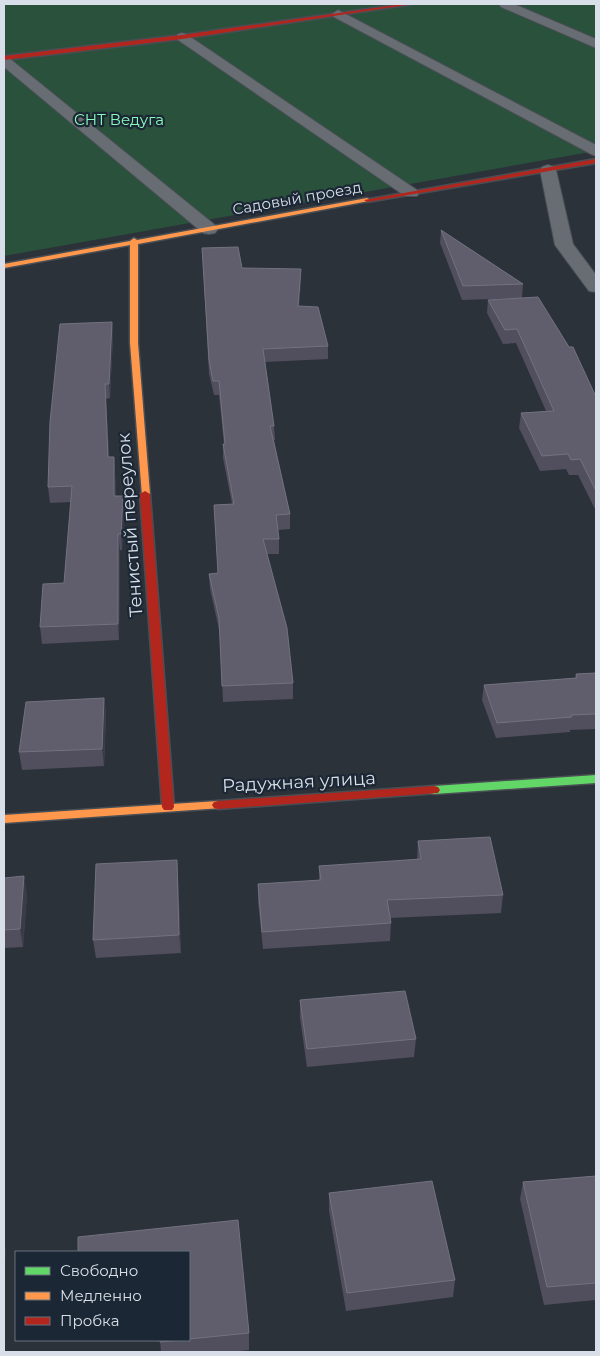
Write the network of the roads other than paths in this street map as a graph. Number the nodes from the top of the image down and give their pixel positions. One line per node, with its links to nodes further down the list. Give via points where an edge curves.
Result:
1 (411, 4): 3 (street)
2 (505, 4): 5 (street)
3 (338, 14): 4 (street); 7 (street)
4 (182, 36): 6 (street); 10 (street)
5 (596, 44)
6 (4, 60): 11 (street)
7 (596, 151)
8 (596, 161): 9 (street, Садовый проезд)
9 (548, 170): 10 (street, Садовый проезд); 14 (street, via 564,245)
10 (411, 193): 11 (street, Садовый проезд)
11 (209, 229): 12 (street, Садовый проезд)
12 (134, 240): 13 (street, Садовый проезд); 16 (street, Тенистый переулок, via 134,343)
13 (4, 266)
14 (596, 287)
15 (596, 779): 16 (street, Радужная улица)
16 (168, 807): 17 (street, Радужная улица)
17 (4, 819)

